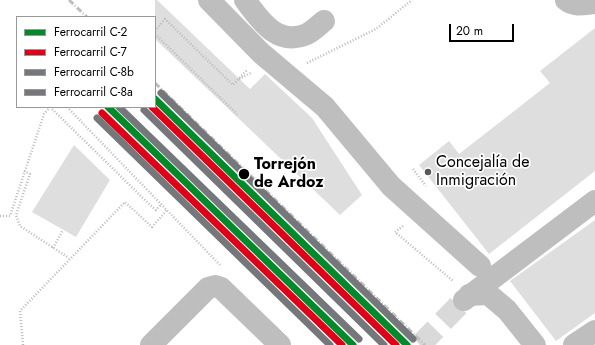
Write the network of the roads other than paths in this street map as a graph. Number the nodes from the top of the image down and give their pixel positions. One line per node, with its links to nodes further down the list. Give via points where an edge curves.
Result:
1 (208, 0): 7 (street, via 261,54 325,108 391,186)
2 (246, 0): 5 (street, via 274,33 292,37 307,34)
3 (566, 0): 4 (street, via 580,5)
4 (595, 3)
5 (324, 21)
6 (595, 201): 11 (street, via 464,293 488,294 507,310)
7 (480, 266)
8 (595, 331): 12 (street)
9 (151, 345): 10 (street, via 208,288 215,286 221,288)
10 (280, 345)
11 (535, 345)
12 (574, 345)

